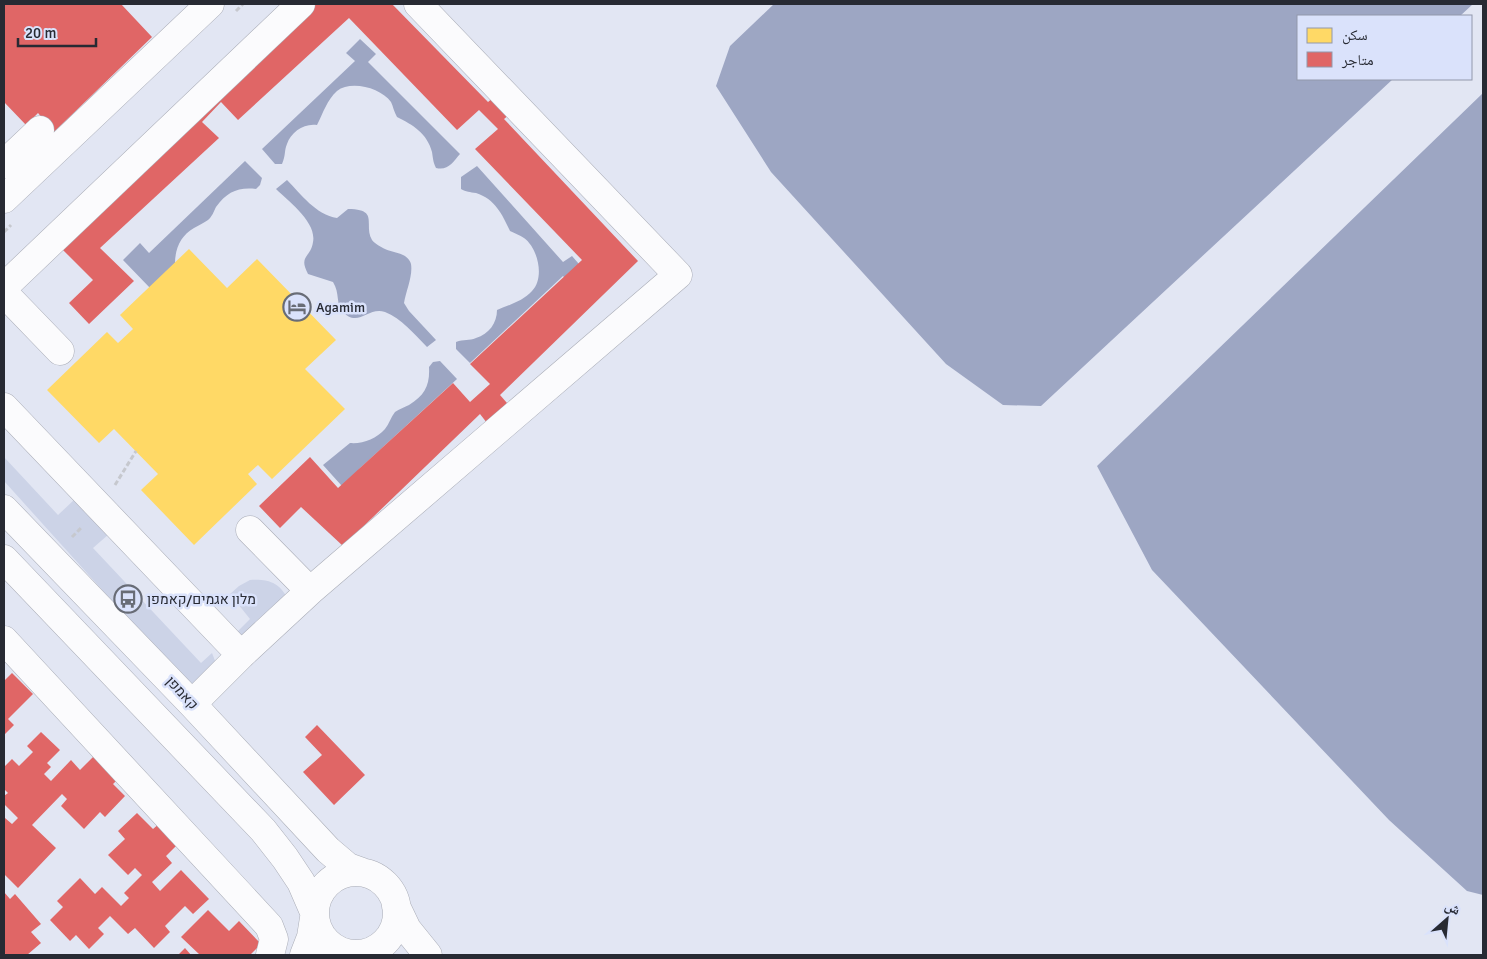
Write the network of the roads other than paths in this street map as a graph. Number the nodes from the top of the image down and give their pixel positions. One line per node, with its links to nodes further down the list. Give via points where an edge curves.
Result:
1 (210, 4): 6 (street)
2 (301, 4): 7 (street)
3 (418, 4): 14 (street, via 678,275)
4 (40, 130): 5 (street)
5 (4, 164)
6 (4, 199)
7 (4, 287)
8 (4, 293): 9 (street)
9 (60, 351)
10 (4, 407): 16 (street)
11 (4, 508): 17 (street, קאמפן)
12 (250, 530): 14 (street)
13 (4, 560): 20 (street, via 263,830 301,882)
14 (310, 591): 16 (street)
15 (4, 640): 22 (street, via 269,926 274,939)
16 (241, 654): 17 (street)
17 (192, 704): 18 (street, קאמפן, via 328,850 348,867)
18 (362, 872): 19 (street, via 381,880 390,890); 20 (street, via 341,874 329,880 320,891)
19 (396, 906): 21 (street, via 394,928 387,940 364,953); 24 (street, via 407,930)
20 (314, 915): 21 (street, via 318,931 327,942); 23 (street)
21 (349, 954)
22 (270, 955)
23 (304, 955)
24 (428, 955)

